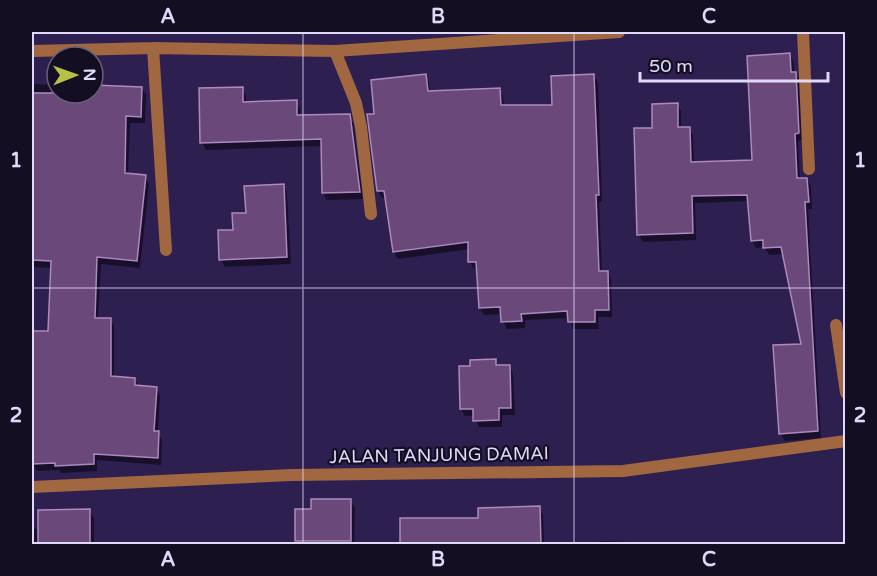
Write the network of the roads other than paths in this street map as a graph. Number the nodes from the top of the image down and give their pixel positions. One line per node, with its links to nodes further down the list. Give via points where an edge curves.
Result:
1 (620, 32): 5 (street)
2 (803, 32): 6 (street)
3 (153, 48): 4 (street); 5 (street); 8 (street)
4 (32, 51)
5 (335, 51): 7 (street, via 356,103)
6 (809, 169)
7 (371, 214)
8 (166, 250)
9 (836, 325): 10 (street)
10 (846, 393)
11 (846, 441): 12 (street, JALAN TANJUNG DAMAI, via 623,471 291,475)
12 (32, 487)

